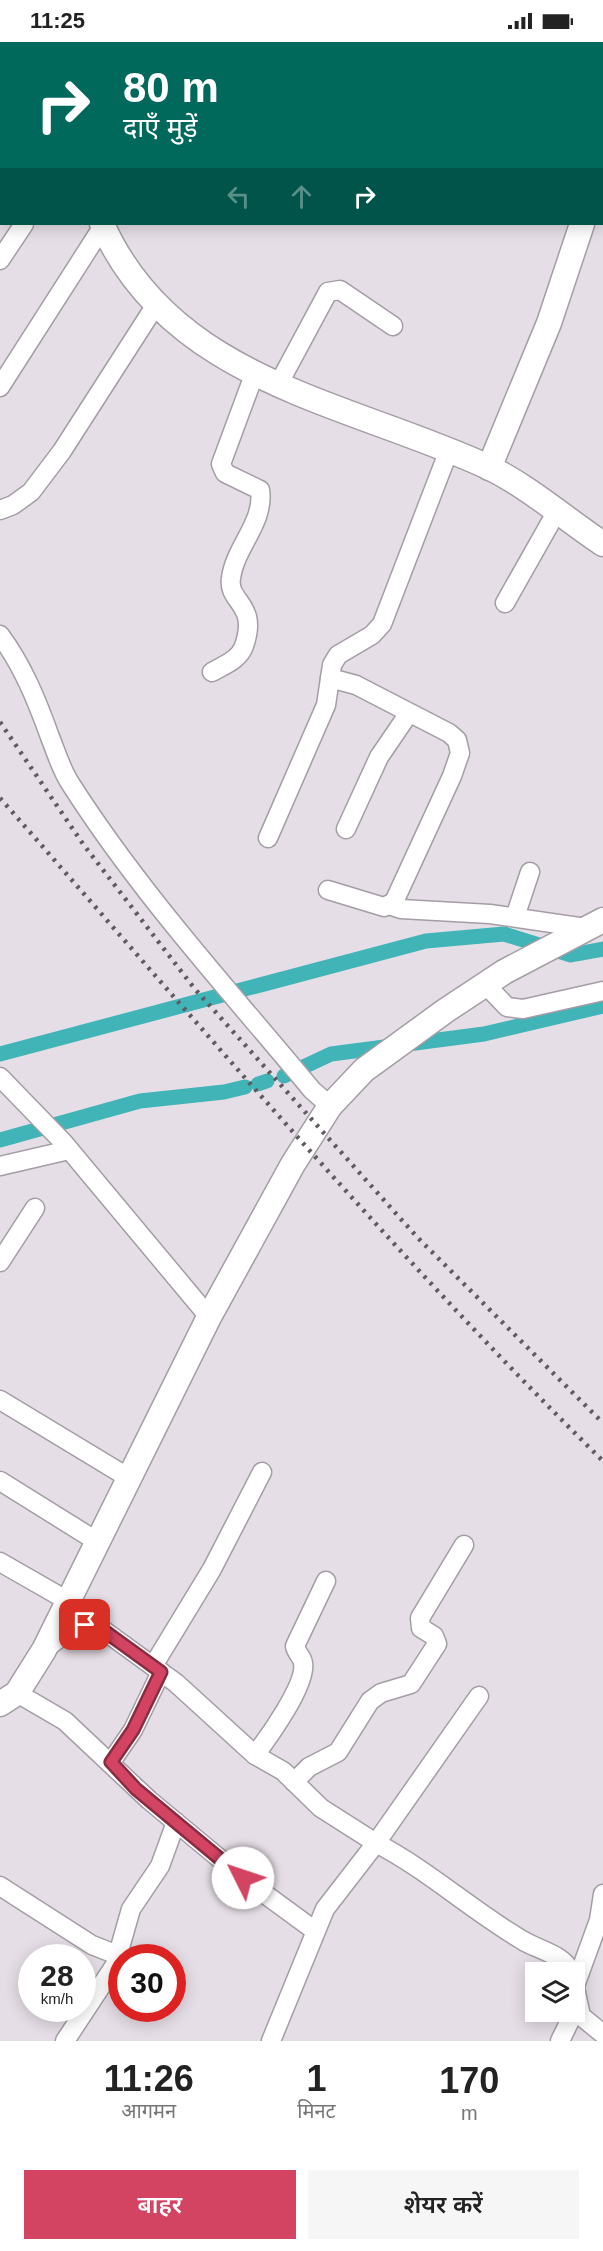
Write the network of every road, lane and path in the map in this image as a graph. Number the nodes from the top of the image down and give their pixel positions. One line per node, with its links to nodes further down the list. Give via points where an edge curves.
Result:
1 (23, 225): 4 (street)
2 (102, 225): 5 (street, via 129,272); 9 (street)
3 (582, 225): 11 (street, via 549,323)
4 (0, 260)
5 (157, 303): 7 (street, via 180,328); 12 (street, via 62,451 31,492)
6 (393, 326): 8 (street, via 340,290 328,292)
7 (254, 375): 8 (street); 17 (street, via 221,464 225,473 256,487 261,495 257,517 231,577 233,594 248,614 248,627 237,657)
8 (278, 385): 10 (street)
9 (0, 387)
10 (449, 450): 11 (street); 18 (street, via 382,624 372,635 338,655)
11 (489, 468): 13 (street)
12 (0, 510)
13 (557, 511): 14 (street); 15 (street)
14 (603, 544)
15 (505, 603)
16 (0, 635): 30 (street, via 36,700 66,778 100,831 251,1019)
17 (212, 672)
18 (330, 678): 19 (street, via 356,686); 21 (street, via 326,705)
19 (409, 713): 20 (street, via 379,757); 24 (street, via 457,740 460,753 394,902)
20 (346, 829)
21 (268, 838)
22 (530, 872): 25 (street)
23 (328, 890): 24 (street, via 375,905)
24 (389, 905): 25 (street)
25 (515, 917): 26 (street)
26 (587, 928): 27 (street)
27 (494, 978): 28 (street, via 507,1007 523,1009); 30 (street)
28 (603, 991)
29 (2, 1080): 31 (street)
30 (321, 1098): 35 (street, via 292,1164)
31 (66, 1146): 32 (street); 35 (street)
32 (0, 1166)
33 (35, 1208): 34 (street)
34 (0, 1262)
35 (209, 1317): 38 (street)
36 (0, 1400): 38 (street)
37 (262, 1472): 46 (street)
38 (129, 1478): 40 (street)
39 (0, 1482): 40 (street)
40 (98, 1542): 44 (street)
41 (464, 1545): 51 (street, via 420,1618 421,1628 434,1636 437,1644 414,1681 370,1701 338,1752 309,1767)
42 (0, 1562): 44 (street)
43 (326, 1581): 49 (street, via 295,1646 303,1671 281,1720)
44 (68, 1601): 45 (street)
45 (44, 1650): 46 (street, via 72,1627 99,1627); 48 (street)
46 (157, 1669): 49 (street); 50 (street, via 133,1730)
47 (479, 1696): 53 (street)
48 (8, 1699): 50 (street, via 54,1712)
49 (255, 1755): 51 (street)
50 (111, 1762): 52 (street)
51 (294, 1782): 53 (street, via 321,1808)
52 (176, 1822): 56 (street); 57 (street, via 160,1866 131,1909)
53 (376, 1843): 56 (street, via 325,1909); 59 (street, via 410,1860 493,1923)
54 (0, 1886): 58 (street)
55 (603, 1894): 60 (street, via 597,1928)
56 (314, 1930): 66 (street)
57 (123, 1944)
58 (108, 1951)
59 (563, 1962)
60 (584, 1962)
61 (108, 1975): 65 (street)
62 (585, 2019): 64 (street)
63 (569, 2022): 67 (street)
64 (603, 2034)
65 (65, 2041)
66 (271, 2041)
67 (560, 2041)

